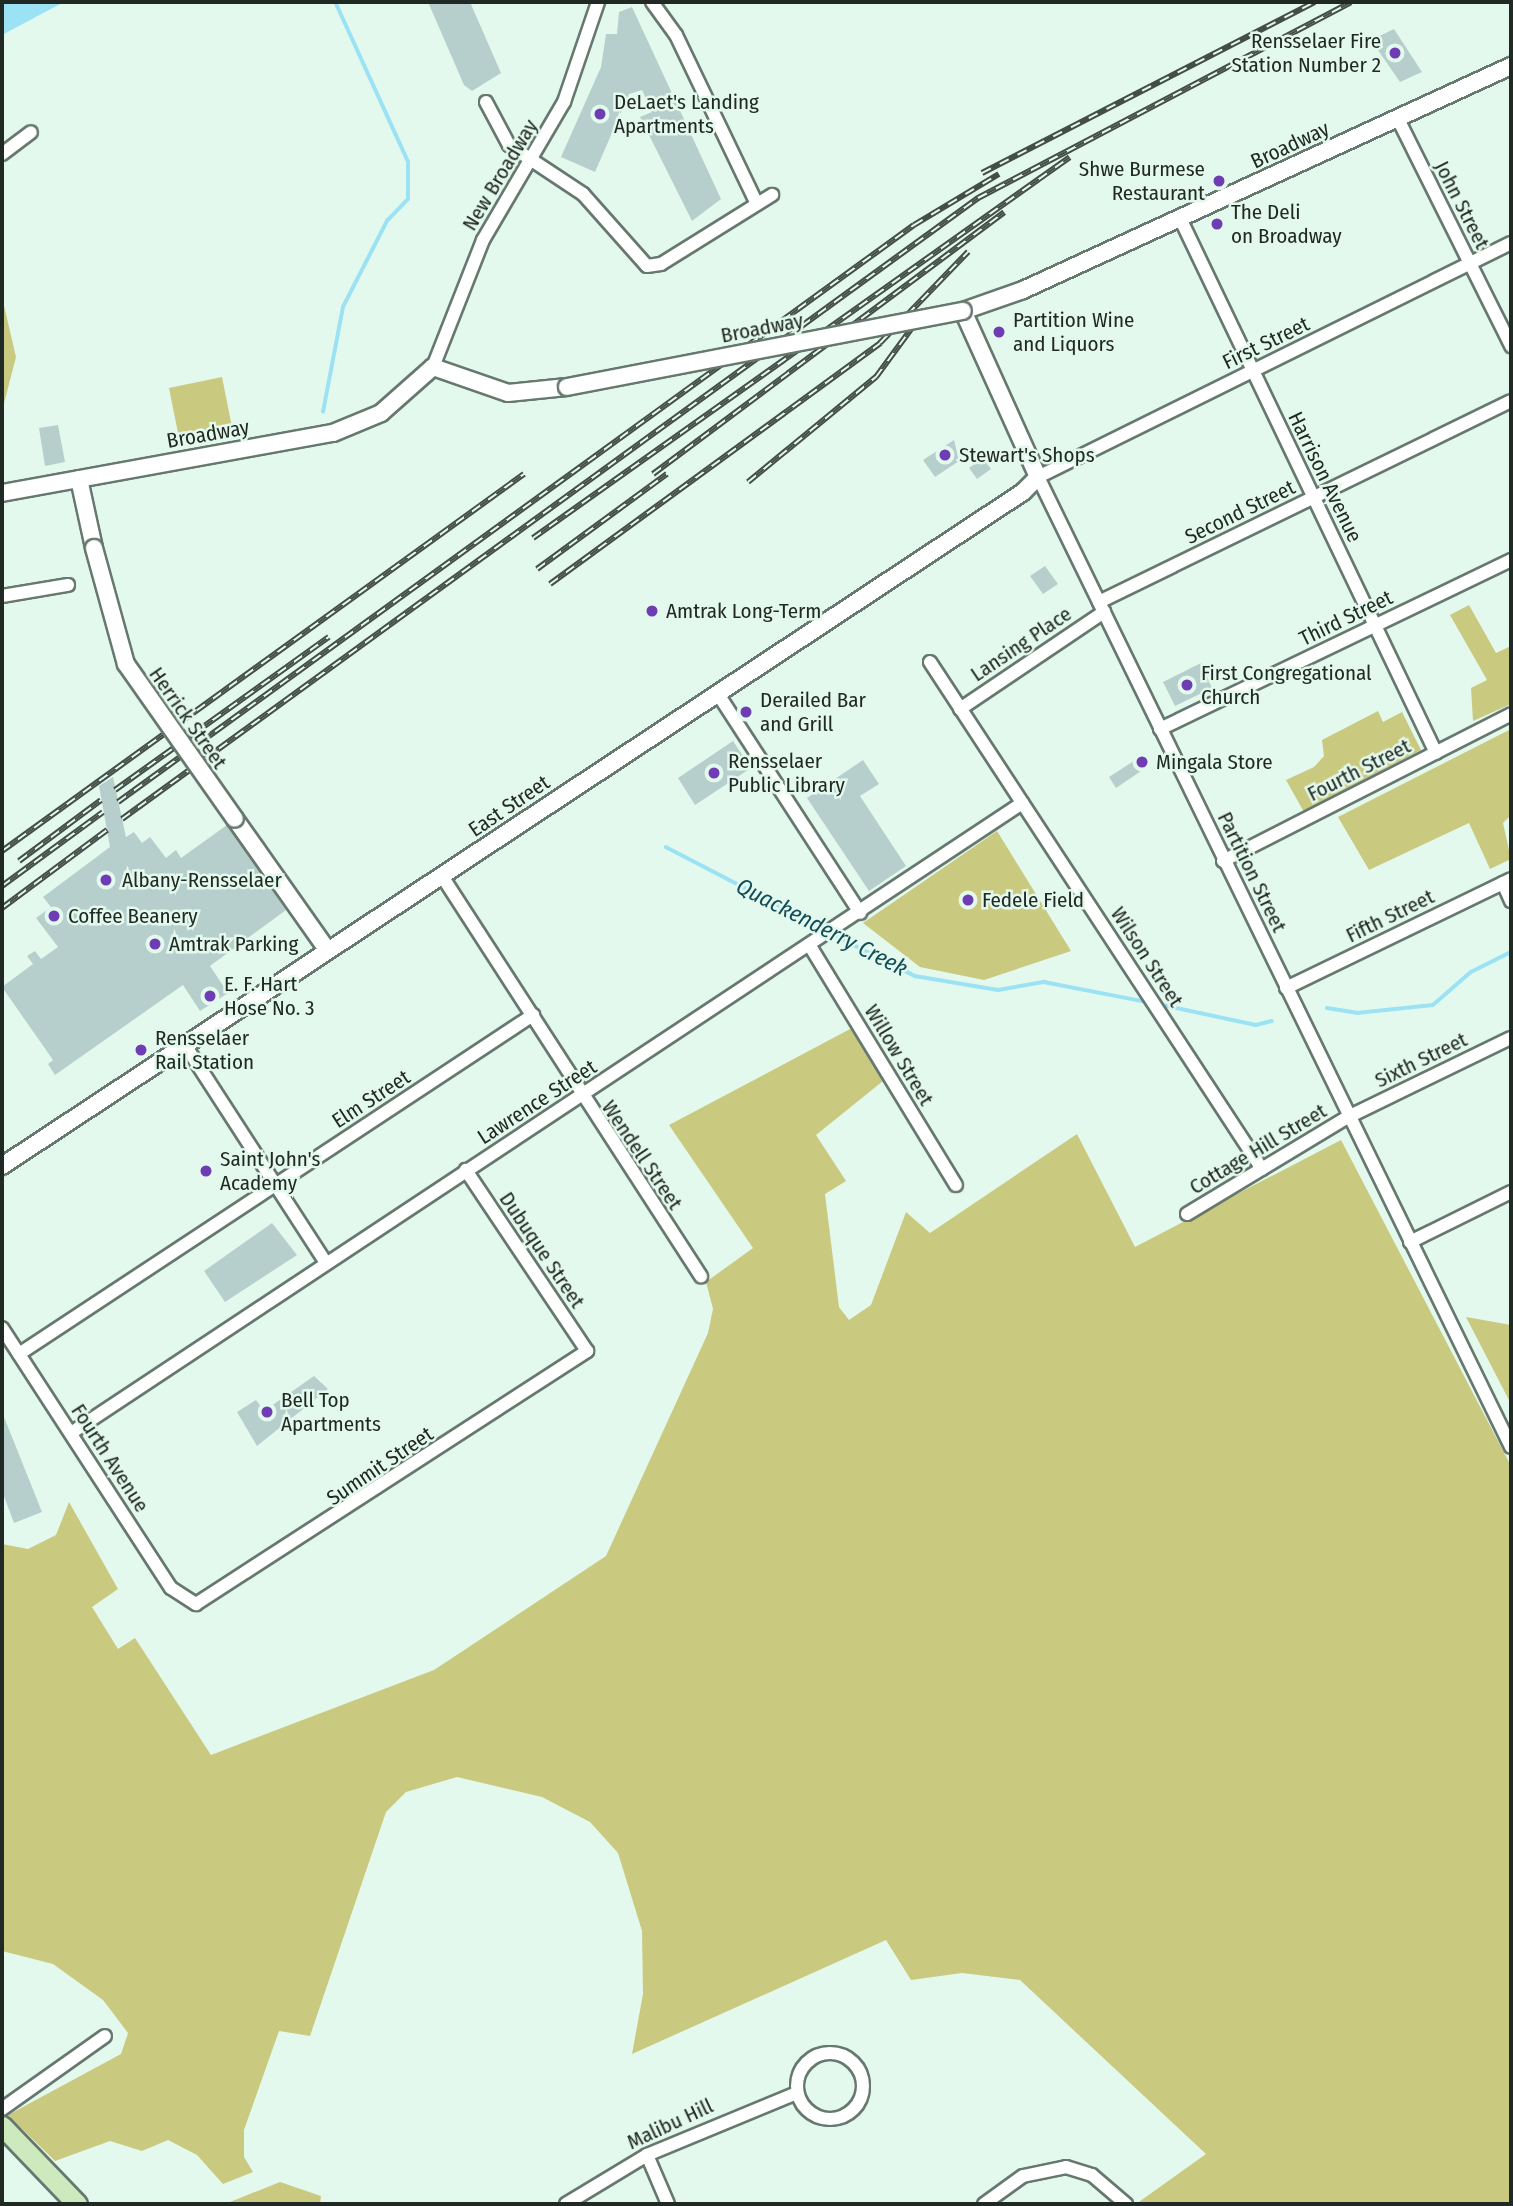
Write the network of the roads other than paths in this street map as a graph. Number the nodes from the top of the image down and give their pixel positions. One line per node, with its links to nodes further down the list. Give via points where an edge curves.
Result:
1 (598, 2): 8 (street, New Broadway, via 571,87)
2 (652, 2): 10 (street, via 676,34)
3 (1511, 66): 5 (street, Broadway)
4 (486, 102): 8 (street, via 504,138)
5 (1398, 119): 11 (street, Broadway); 13 (street, John Street)
6 (31, 132): 7 (street)
7 (2, 154)
8 (533, 160): 10 (street, via 590,200 647,266); 16 (street, New Broadway, via 483,240)
9 (772, 195): 10 (street)
10 (757, 204)
11 (1180, 218): 14 (street, Broadway); 17 (street, Harrison Avenue)
12 (1511, 243): 13 (street, First Street)
13 (1470, 264): 15 (street, John Street); 17 (street, First Street)
14 (963, 311): 16 (street, Broadway, bridge, via 567,387 508,393); 19 (street, Partition Street)
15 (1511, 346)
16 (433, 367): 20 (street, Broadway, via 391,406 348,428)
17 (1253, 371): 19 (street, First Street); 22 (street, Harrison Avenue)
18 (1511, 401): 22 (street, Second Street)
19 (1038, 477): 26 (street, Partition Street); 29 (street, East Street)
20 (79, 479): 21 (street, Broadway); 41 (street, Herrick Street, bridge, via 126,664)
21 (2, 493)
22 (1314, 497): 26 (street, Second Street); 27 (street, Harrison Avenue)
23 (1511, 560): 27 (street, Third Street)
24 (68, 585): 25 (street)
25 (2, 596)
26 (1101, 607): 30 (street, Lansing Place); 32 (street, Partition Street)
27 (1375, 625): 32 (street, Third Street); 33 (street, Harrison Avenue)
28 (930, 663): 30 (street, Wilson Street)
29 (718, 694): 36 (street, East Street); 39 (street)
30 (960, 709): 34 (street, Wilson Street)
31 (1511, 714): 33 (street, Fourth Street)
32 (1160, 729): 35 (street, Partition Street)
33 (1436, 753): 35 (street, Fourth Street)
34 (1023, 803): 39 (street, Lawrence Street); 49 (street, Wilson Street)
35 (1223, 861): 42 (street, Partition Street)
36 (442, 876): 41 (street, East Street); 43 (street, Wendell Street)
37 (1507, 881): 38 (street); 42 (street, Fifth Street)
38 (1511, 901)
39 (860, 914): 40 (street, Lawrence Street)
40 (814, 943): 46 (street, Lawrence Street); 52 (street, Willow Street)
41 (328, 951): 45 (street, East Street)
42 (1286, 988): 47 (street, Partition Street)
43 (533, 1015): 46 (street, Wendell Street); 51 (street, Elm Street)
44 (1511, 1038): 47 (street, Sixth Street)
45 (185, 1045): 48 (street, East Street); 51 (street)
46 (582, 1096): 50 (street, Lawrence Street); 57 (street, Wendell Street)
47 (1348, 1117): 49 (street, Cottage Hill Street); 55 (street, Partition Street)
48 (2, 1166)
49 (1262, 1169): 54 (street, Cottage Hill Street)
50 (466, 1170): 56 (street, Lawrence Street); 59 (street, Dubuque Street)
51 (276, 1185): 56 (street); 60 (street, Elm Street)
52 (956, 1185)
53 (1511, 1192): 55 (street)
54 (1187, 1214)
55 (1410, 1242): 62 (street, Partition Street)
56 (326, 1263): 61 (street, Lawrence Street)
57 (701, 1277)
58 (2, 1328): 60 (street, Fourth Avenue)
59 (587, 1351): 63 (street, Summit Street, via 332,1522)
60 (19, 1354): 61 (street, Fourth Avenue)
61 (71, 1433): 63 (street, Fourth Avenue, via 171,1588)
62 (1511, 1447)
63 (190, 1604)
64 (105, 2036): 66 (street)
65 (797, 2093): 65 (street, via 800,2071 828,2053 849,2059 862,2078 855,2108 838,2119 817,2117); 68 (street, Malibu Hill)
66 (2, 2109)
67 (2, 2126): 69 (main road)
68 (647, 2155): 70 (street, Malibu Hill); 71 (street)
69 (77, 2204)
70 (566, 2204)
71 (668, 2204)
72 (984, 2204): 73 (street, via 1023,2176 1066,2167 1092,2175)
73 (1126, 2204)

